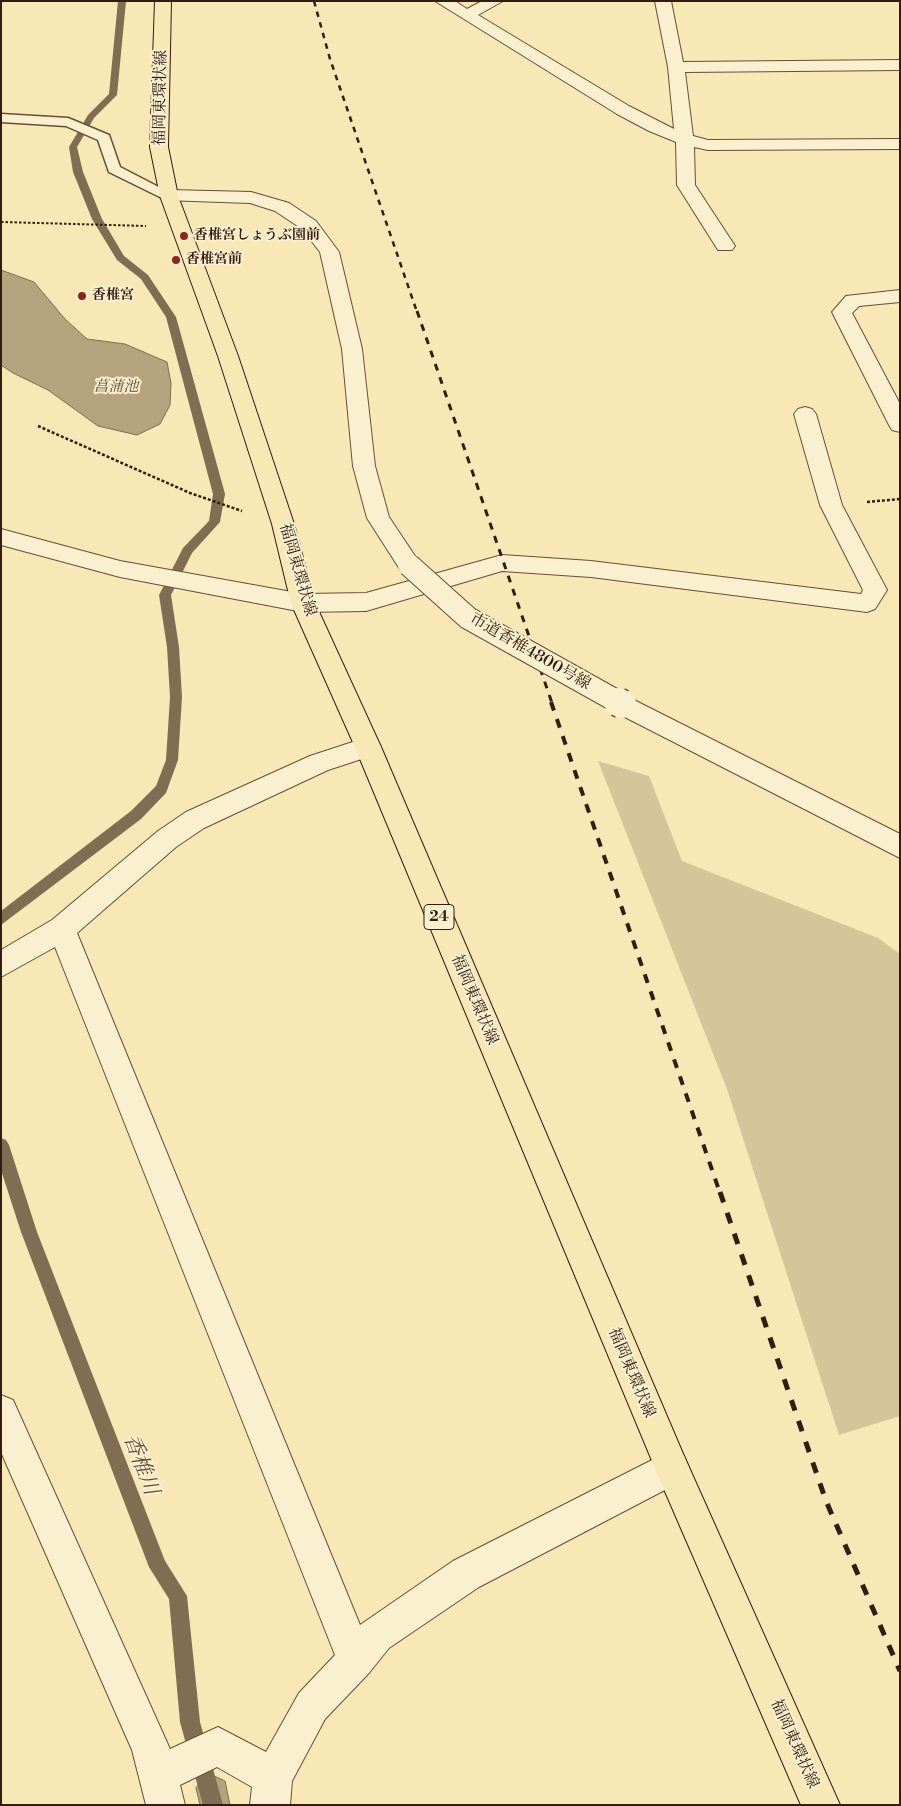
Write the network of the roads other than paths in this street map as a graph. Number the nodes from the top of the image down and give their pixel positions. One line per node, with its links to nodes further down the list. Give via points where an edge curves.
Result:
1 (163, 1): 11 (main road, 福岡東環状線 / 24, via 159,147)
2 (444, 1): 5 (street)
3 (495, 1): 5 (street)
4 (663, 1): 7 (street)
5 (466, 15): 9 (street, via 661,131)
6 (900, 65): 7 (street)
7 (676, 67): 9 (street)
8 (1, 118): 11 (lane, via 68,122 104,138 114,169)
9 (684, 140): 10 (street, via 708,144); 12 (street, via 686,185)
10 (900, 144)
11 (169, 196): 17 (main road, 福岡東環状線 / 24, via 228,356 283,524); 19 (street, 市道香椎4800号線, bridge, via 251,198 282,207 309,225 329,252 352,349 364,466 378,518 409,565 468,618 622,704)
12 (725, 246)
13 (900, 296): 15 (street, via 853,300 842,312)
14 (805, 414): 17 (street, via 832,505 875,590 867,603 591,569 502,563 366,602)
15 (900, 424)
16 (1, 537): 17 (street, via 120,569)
17 (303, 603): 18 (main road, 福岡東環状線 / 24)
18 (368, 747): 20 (street, via 318,763 195,820 167,839); 23 (main road, 福岡東環状線 / 24)
19 (900, 847)
20 (62, 929): 21 (street); 24 (street)
21 (1, 965)
22 (1, 1412): 25 (street, via 151,1748)
23 (672, 1468): 24 (street, via 466,1574 376,1635); 27 (main road, 福岡東環状線 / 24)
24 (356, 1660): 26 (street, via 312,1706)
25 (162, 1790): 26 (street, via 218,1746)
26 (272, 1791)
27 (821, 1805)

